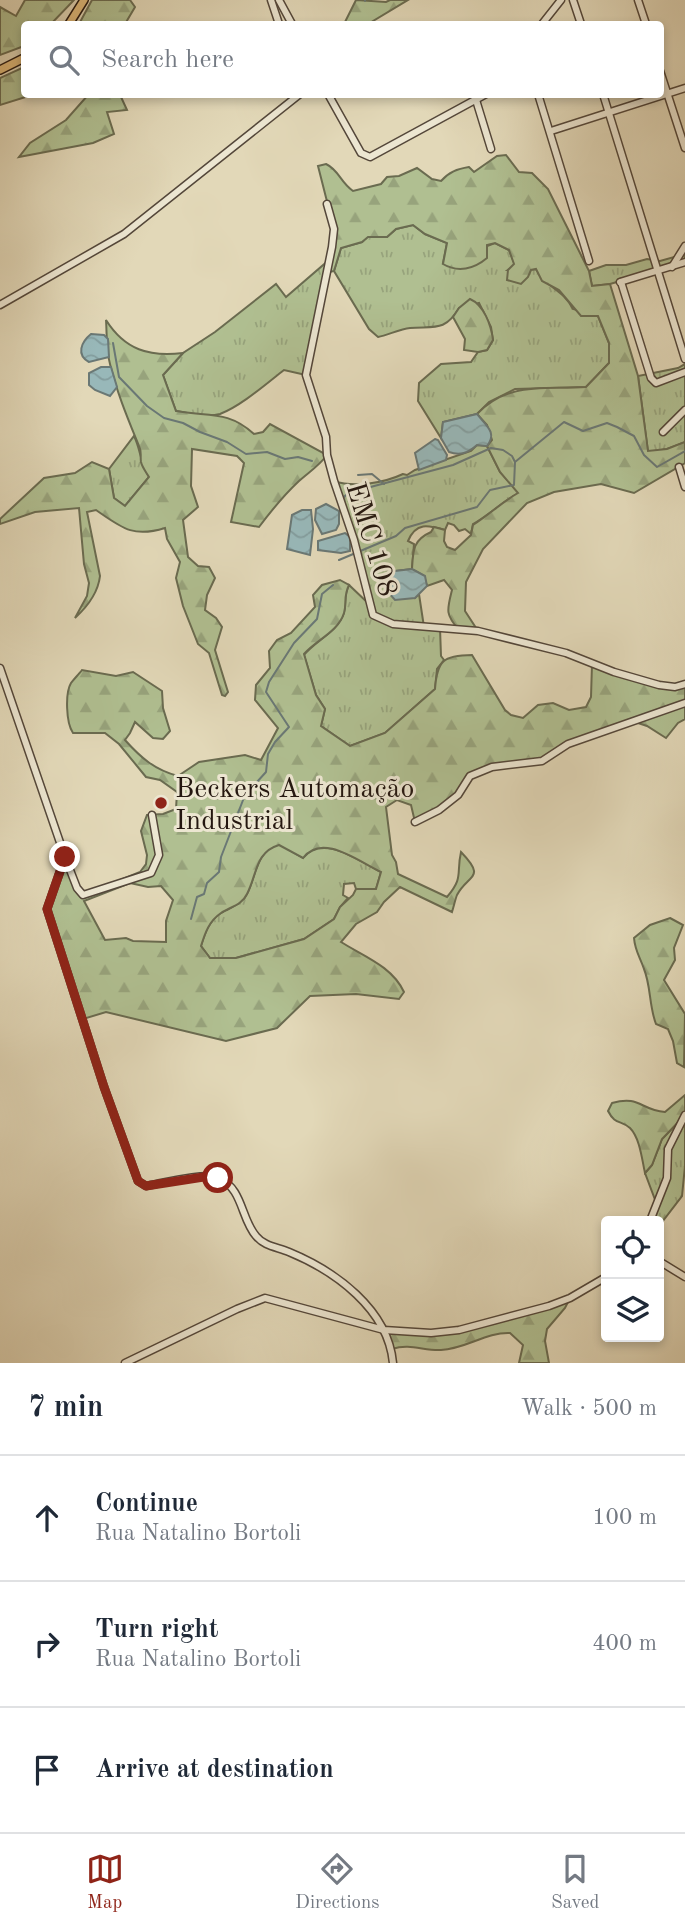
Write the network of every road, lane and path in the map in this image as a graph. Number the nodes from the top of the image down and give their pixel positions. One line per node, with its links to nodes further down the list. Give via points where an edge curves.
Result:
1 (84, 0): 7 (main road)
2 (271, 0): 8 (street)
3 (279, 0): 9 (street)
4 (561, 0): 10 (street)
5 (573, 0): 11 (street)
6 (638, 0): 12 (street)
7 (71, 21)
8 (278, 21)
9 (290, 21)
10 (544, 21)
11 (580, 21)
12 (645, 21)
13 (21, 60): 14 (main road)
14 (0, 70)
15 (664, 84): 17 (street)
16 (685, 88): 17 (street)
17 (667, 94): 18 (street); 28 (street)
18 (664, 95)
19 (295, 98): 36 (street, via 124,234)
20 (330, 98): 25 (street, via 361,153 370,158)
21 (479, 98): 25 (street)
22 (539, 98): 27 (street)
23 (604, 98): 26 (street)
24 (654, 98): 26 (street)
25 (476, 100): 29 (street)
26 (609, 112): 27 (street); 35 (street)
27 (551, 131): 32 (street)
28 (685, 148)
29 (491, 149)
30 (327, 204): 44 (street, EMC 108, via 334,229 332,247 306,375 373,615 393,624 478,631 566,653 659,685)
31 (685, 246): 34 (street)
32 (589, 261)
33 (685, 262): 34 (street)
34 (672, 267): 35 (street)
35 (656, 272): 37 (street); 38 (street, via 620,282 651,379 661,382)
36 (0, 305)
37 (685, 359)
38 (685, 372)
39 (685, 410): 40 (street)
40 (663, 432)
41 (679, 467): 42 (street)
42 (685, 487)
43 (0, 668): 48 (street)
44 (685, 684)
45 (685, 703): 47 (street, via 568,744 542,761 492,767 470,776 458,795)
46 (152, 814): 48 (street, via 159,855 151,873 83,895)
47 (415, 822)
48 (65, 857): 54 (street, via 47,909 138,1181 146,1186 218,1178 233,1190 255,1235 351,1289)
49 (685, 1115): 50 (street, via 668,1149 667,1178)
50 (652, 1216)
51 (664, 1264): 52 (street)
52 (685, 1277)
53 (603, 1279): 54 (street, via 570,1298 459,1330)
54 (384, 1330): 55 (street, via 265,1298); 56 (street)
55 (125, 1363)
56 (393, 1363)

